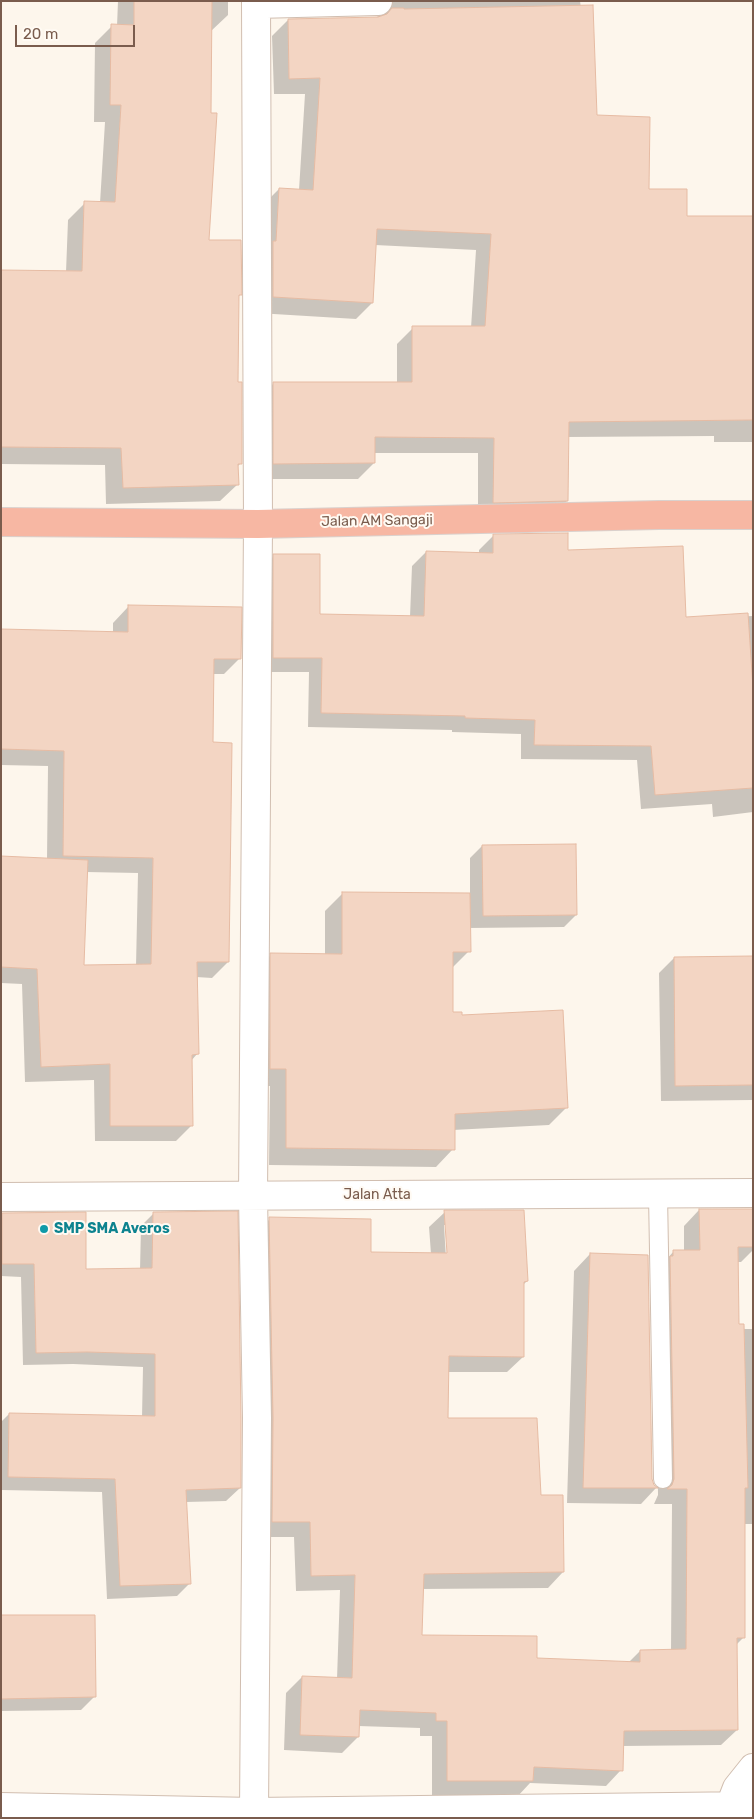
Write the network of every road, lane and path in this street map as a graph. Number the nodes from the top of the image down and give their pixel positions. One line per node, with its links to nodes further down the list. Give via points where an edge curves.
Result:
1 (378, 1): 2 (street)
2 (256, 2): 5 (street)
3 (753, 516): 5 (highway, Jalan AM Sangaji, via 659,515)
4 (1, 522): 5 (highway, Jalan AM Sangaji)
5 (258, 524): 8 (street)
6 (753, 1193): 7 (street, Jalan Atta)
7 (658, 1194): 8 (street, Jalan Atta); 10 (lane)
8 (253, 1196): 9 (street, Jalan Atta); 14 (street, via 257,1418)
9 (1, 1198)
10 (663, 1479)
11 (753, 1768): 12 (street, via 737,1788)
12 (741, 1806): 14 (street)
13 (1, 1807): 14 (street)
14 (240, 1813)

